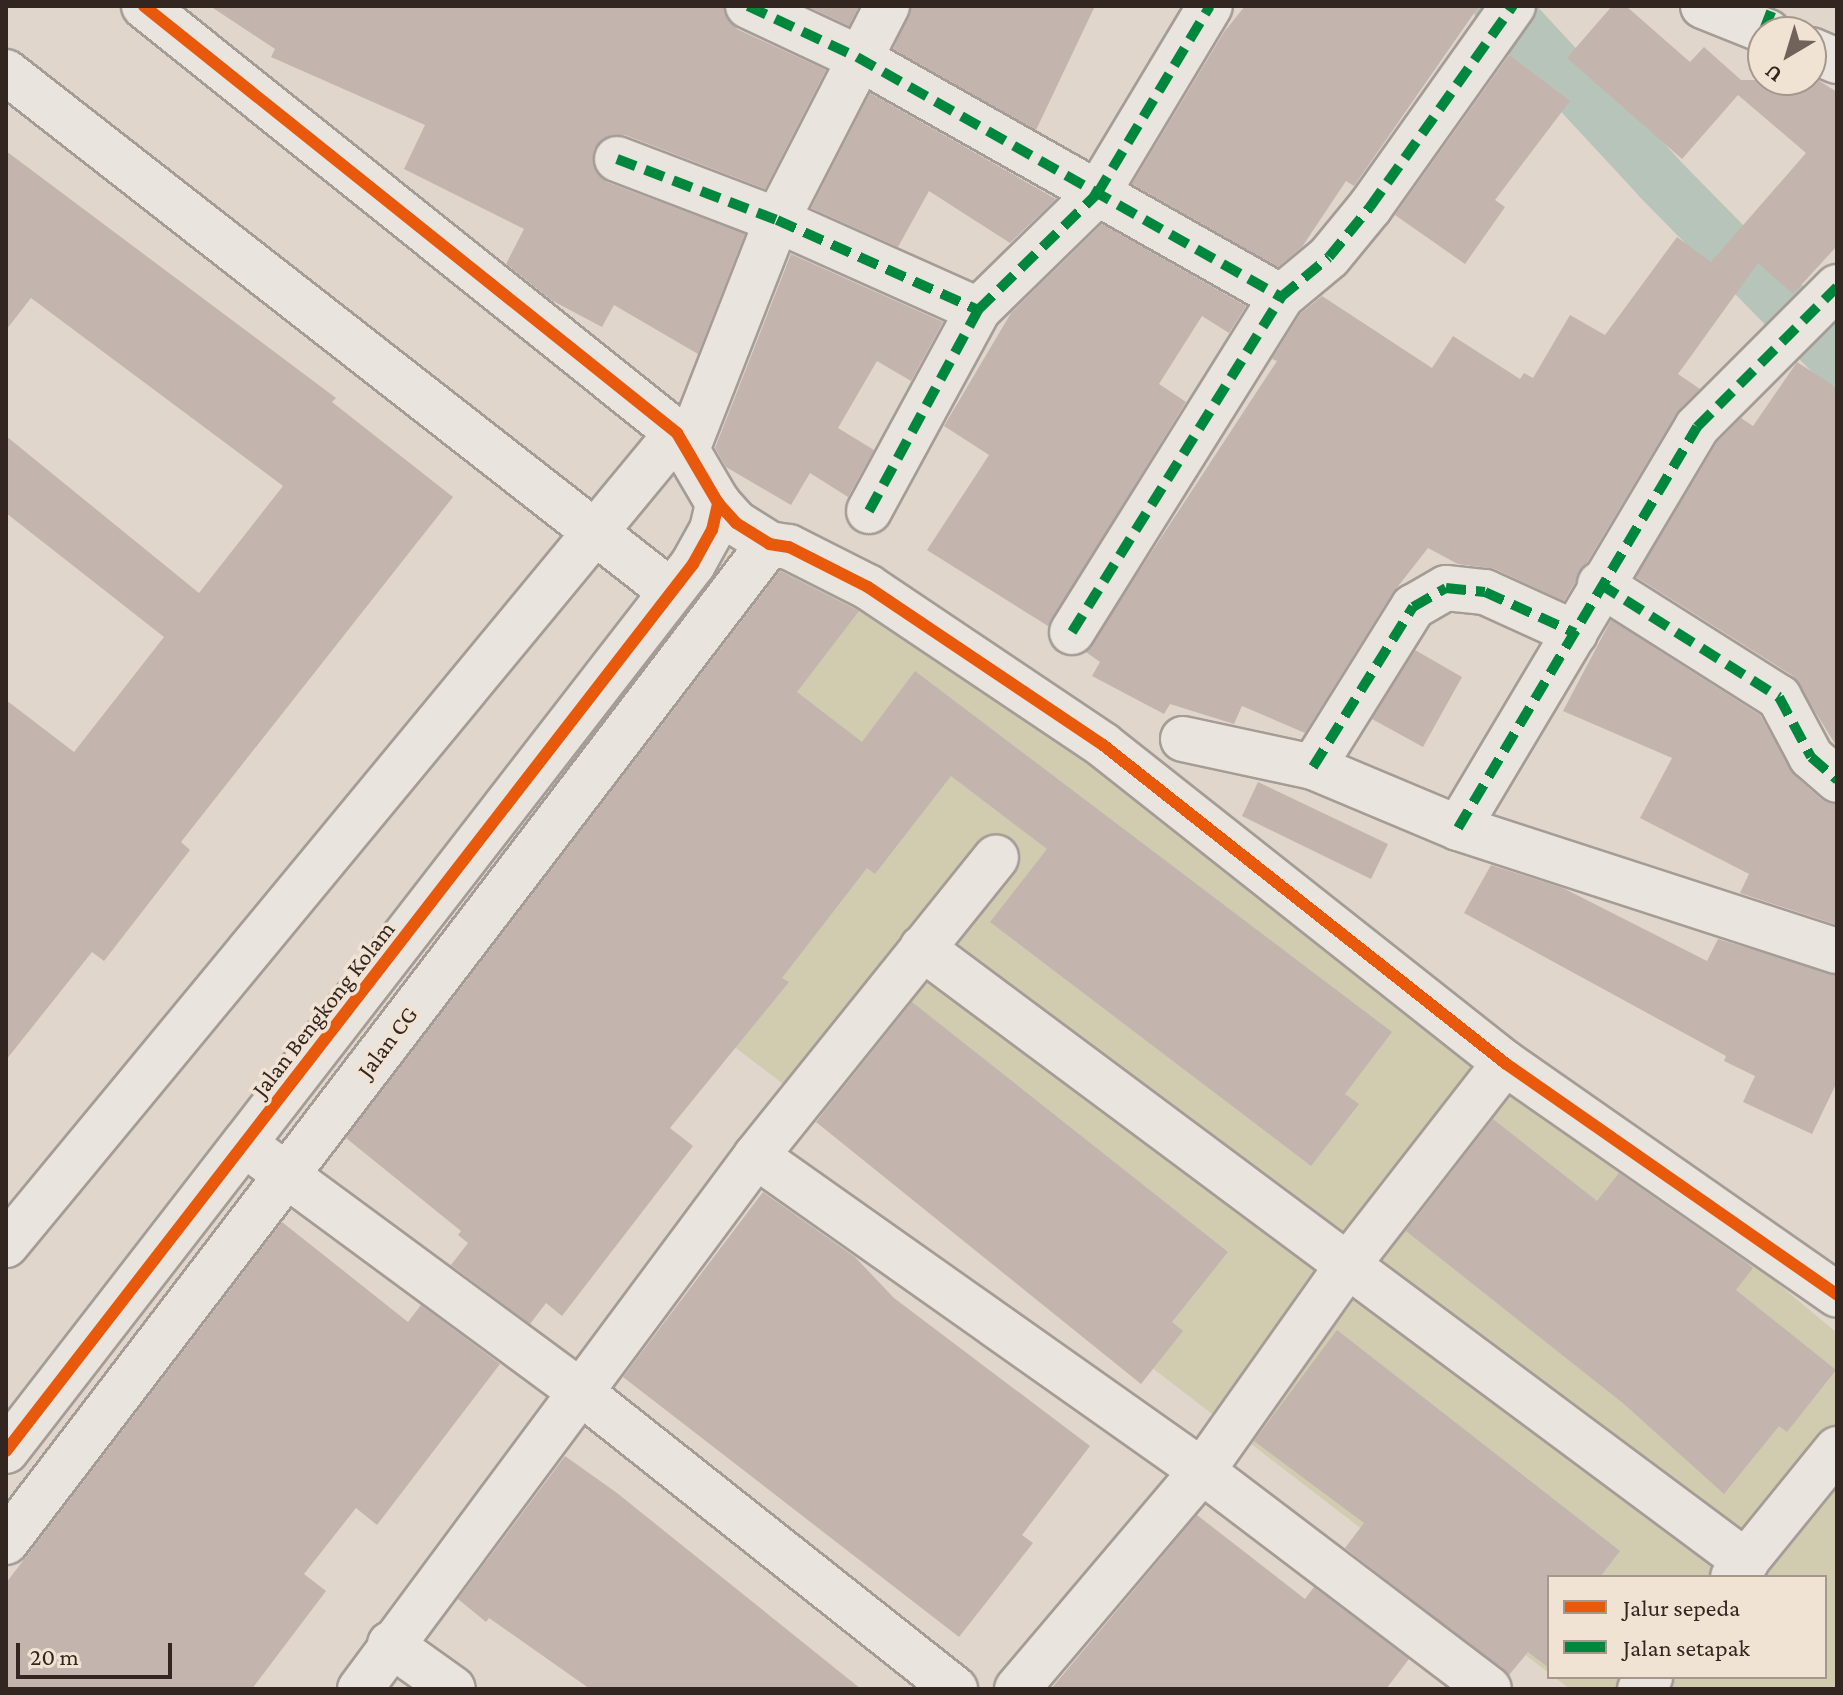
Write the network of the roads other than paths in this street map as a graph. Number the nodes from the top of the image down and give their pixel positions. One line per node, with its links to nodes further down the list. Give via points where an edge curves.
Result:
1 (144, 6): 16 (street)
2 (748, 6): 8 (street)
3 (887, 6): 8 (street)
4 (1210, 6): 11 (street)
5 (1703, 6): 7 (street)
6 (1507, 14): 14 (street, via 1370,207 1329,257)
7 (1747, 18)
8 (857, 57): 11 (street); 12 (street)
9 (6, 72): 19 (street)
10 (617, 159): 12 (street)
11 (1097, 194): 14 (street); 15 (street)
12 (777, 220): 15 (street); 16 (street)
13 (1837, 287): 21 (street, via 1697,427)
14 (1281, 297): 23 (street)
15 (978, 310): 18 (street)
16 (682, 440): 17 (street); 19 (street)
17 (718, 503): 20 (street, via 736,523); 22 (street, Jalan Bengkong Kolam, via 707,543)
18 (869, 511)
19 (599, 533): 22 (street); 36 (street)
20 (769, 544): 32 (street, via 789,547 868,587 1103,745); 35 (street, Jalan CG)
21 (1600, 584): 24 (street); 27 (street, via 1779,697 1811,757)
22 (669, 590): 33 (street, Jalan Bengkong Kolam, via 438,898)
23 (1072, 632)
24 (1575, 633): 26 (street, via 1485,592 1446,588 1413,607); 28 (street)
25 (1183, 739): 26 (street)
26 (1313, 767): 28 (street)
27 (1837, 780)
28 (1458, 828): 31 (street)
29 (996, 858): 30 (street)
30 (922, 948): 34 (street); 37 (street)
31 (1837, 951)
32 (1505, 1063): 37 (street); 38 (street)
33 (244, 1144): 35 (street); 41 (street, Jalan Bengkong Kolam)
34 (756, 1156): 39 (street); 42 (street)
35 (286, 1174): 39 (street); 43 (street, Jalan CG)
36 (6, 1245)
37 (1350, 1262): 42 (street); 44 (street)
38 (1837, 1295)
39 (579, 1391): 45 (street); 48 (street)
40 (1837, 1449): 44 (street)
41 (6, 1451)
42 (1202, 1471): 49 (street); 50 (street)
43 (6, 1542)
44 (1740, 1569)
45 (390, 1644): 46 (street); 47 (street)
46 (360, 1689)
47 (453, 1689)
48 (955, 1689)
49 (1017, 1689)
50 (1489, 1689)

